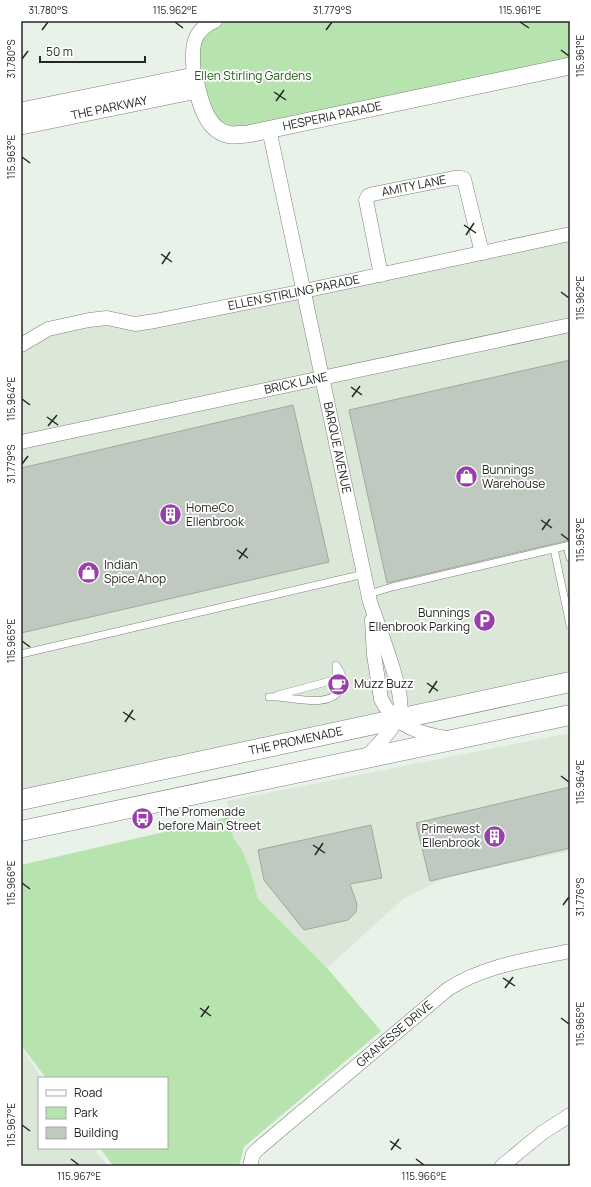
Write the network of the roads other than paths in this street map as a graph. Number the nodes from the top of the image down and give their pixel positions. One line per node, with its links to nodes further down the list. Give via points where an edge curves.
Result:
1 (215, 21): 3 (street, HESPERIA PARADE, via 201,29 196,36 192,60)
2 (570, 66): 6 (street, HESPERIA PARADE)
3 (196, 83): 4 (street, THE PARKWAY); 5 (street, THE PARKWAY); 6 (street, HESPERIA PARADE, via 210,122 220,130 231,135)
4 (21, 111)
5 (21, 126)
6 (269, 129): 10 (street, BARQUE AVENUE)
7 (570, 234): 8 (street, ELLEN STIRLING PARADE)
8 (482, 253): 9 (street, ELLEN STIRLING PARADE); 9 (street, AMITY LANE, via 464,179 454,178 374,194 366,200)
9 (381, 275): 10 (street, ELLEN STIRLING PARADE)
10 (304, 291): 12 (street, ELLEN STIRLING PARADE, via 135,324 107,318 89,320 48,329); 13 (street, BARQUE AVENUE)
11 (570, 326): 13 (street, BRICK LANE)
12 (21, 345)
13 (322, 378): 14 (street, BRICK LANE); 18 (street, BARQUE AVENUE)
14 (21, 442)
15 (569, 546): 16 (lane); 17 (lane)
16 (554, 549): 19 (lane, via 392,587); 20 (lane)
17 (570, 558)
18 (364, 574): 19 (street, BARQUE AVENUE); 21 (lane)
19 (369, 598): 25 (street, BARQUE AVENUE, via 398,690 400,710); 25 (street, BARQUE AVENUE, via 380,699)
20 (570, 625)
21 (21, 654)
22 (336, 665): 22 (lane, via 340,670 342,685 336,694 328,698 309,701 269,697 334,680)
23 (570, 682): 25 (main road, THE PROMENADE)
24 (570, 715): 26 (main road)
25 (396, 719): 26 (street, BARQUE AVENUE, via 412,730); 27 (street, BARQUE AVENUE); 28 (main road, THE PROMENADE)
26 (455, 739): 27 (main road)
27 (366, 758): 29 (main road)
28 (21, 800)
29 (21, 831)
30 (570, 952): 32 (street, GRANESSE DRIVE, via 492,968 462,980 448,989 259,1148)
31 (570, 1115): 33 (street, via 542,1133)
32 (250, 1166)
33 (502, 1166)

